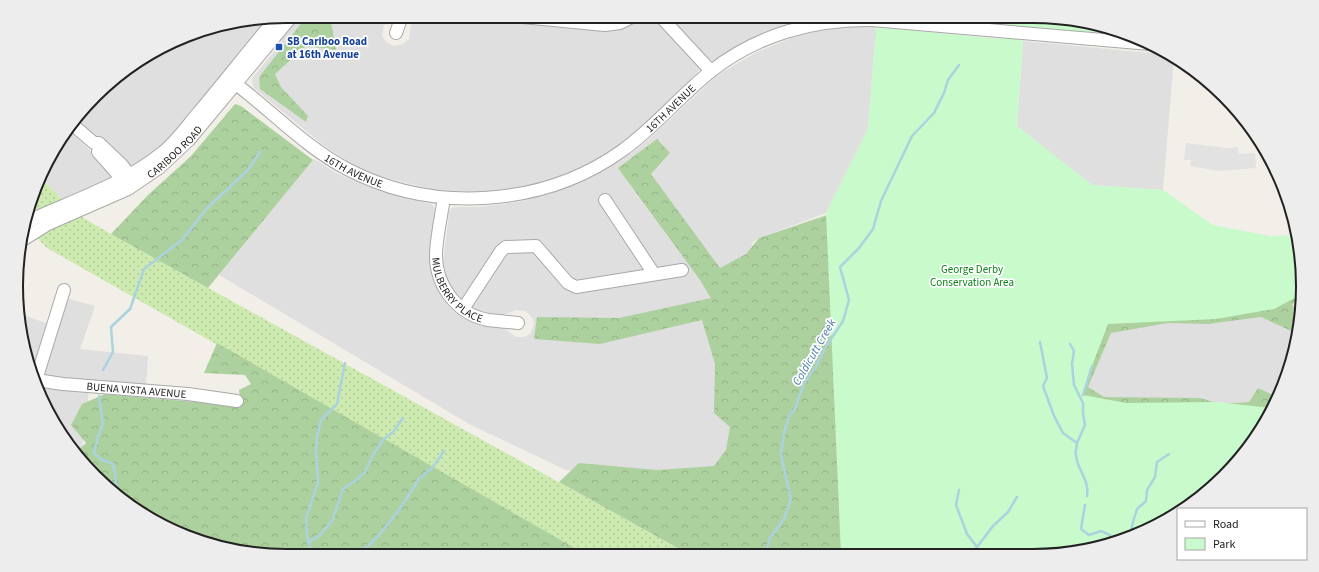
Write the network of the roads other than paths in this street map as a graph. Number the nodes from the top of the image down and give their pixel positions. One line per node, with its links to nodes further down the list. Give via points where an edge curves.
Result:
1 (286, 23): 12 (street, CARIBOO ROAD)
2 (400, 23): 9 (street)
3 (584, 23): 4 (street)
4 (620, 23)
5 (666, 23): 11 (street)
6 (828, 23): 11 (street, 16TH AVENUE, via 771,37 741,51)
7 (901, 23): 10 (street, 16TH AVENUE)
8 (272, 24): 12 (street, CARIBOO ROAD)
9 (396, 33)
10 (1133, 43)
11 (711, 71): 15 (street, 16TH AVENUE, via 636,141 581,174 553,186 517,194 482,198)
12 (232, 81): 14 (street, CARIBOO ROAD, via 163,152); 15 (street, 16TH AVENUE, via 317,150 347,169 394,188)
13 (76, 128): 14 (street, via 94,143 94,148 115,171)
14 (129, 182): 17 (street, CARIBOO ROAD); 18 (street, CARIBOO ROAD)
15 (444, 198): 22 (street, MULBERRY PLACE, via 436,253 438,274 447,292)
16 (605, 200): 20 (street)
17 (31, 221)
18 (28, 237)
19 (682, 270): 20 (street)
20 (654, 274): 22 (street, via 576,287 568,283 536,246 506,247)
21 (64, 290): 24 (street)
22 (463, 309): 23 (street, MULBERRY PLACE, via 487,320)
23 (518, 323)
24 (38, 373)
25 (41, 382): 26 (street, BUENA VISTA AVENUE, via 188,394)
26 (237, 401)

